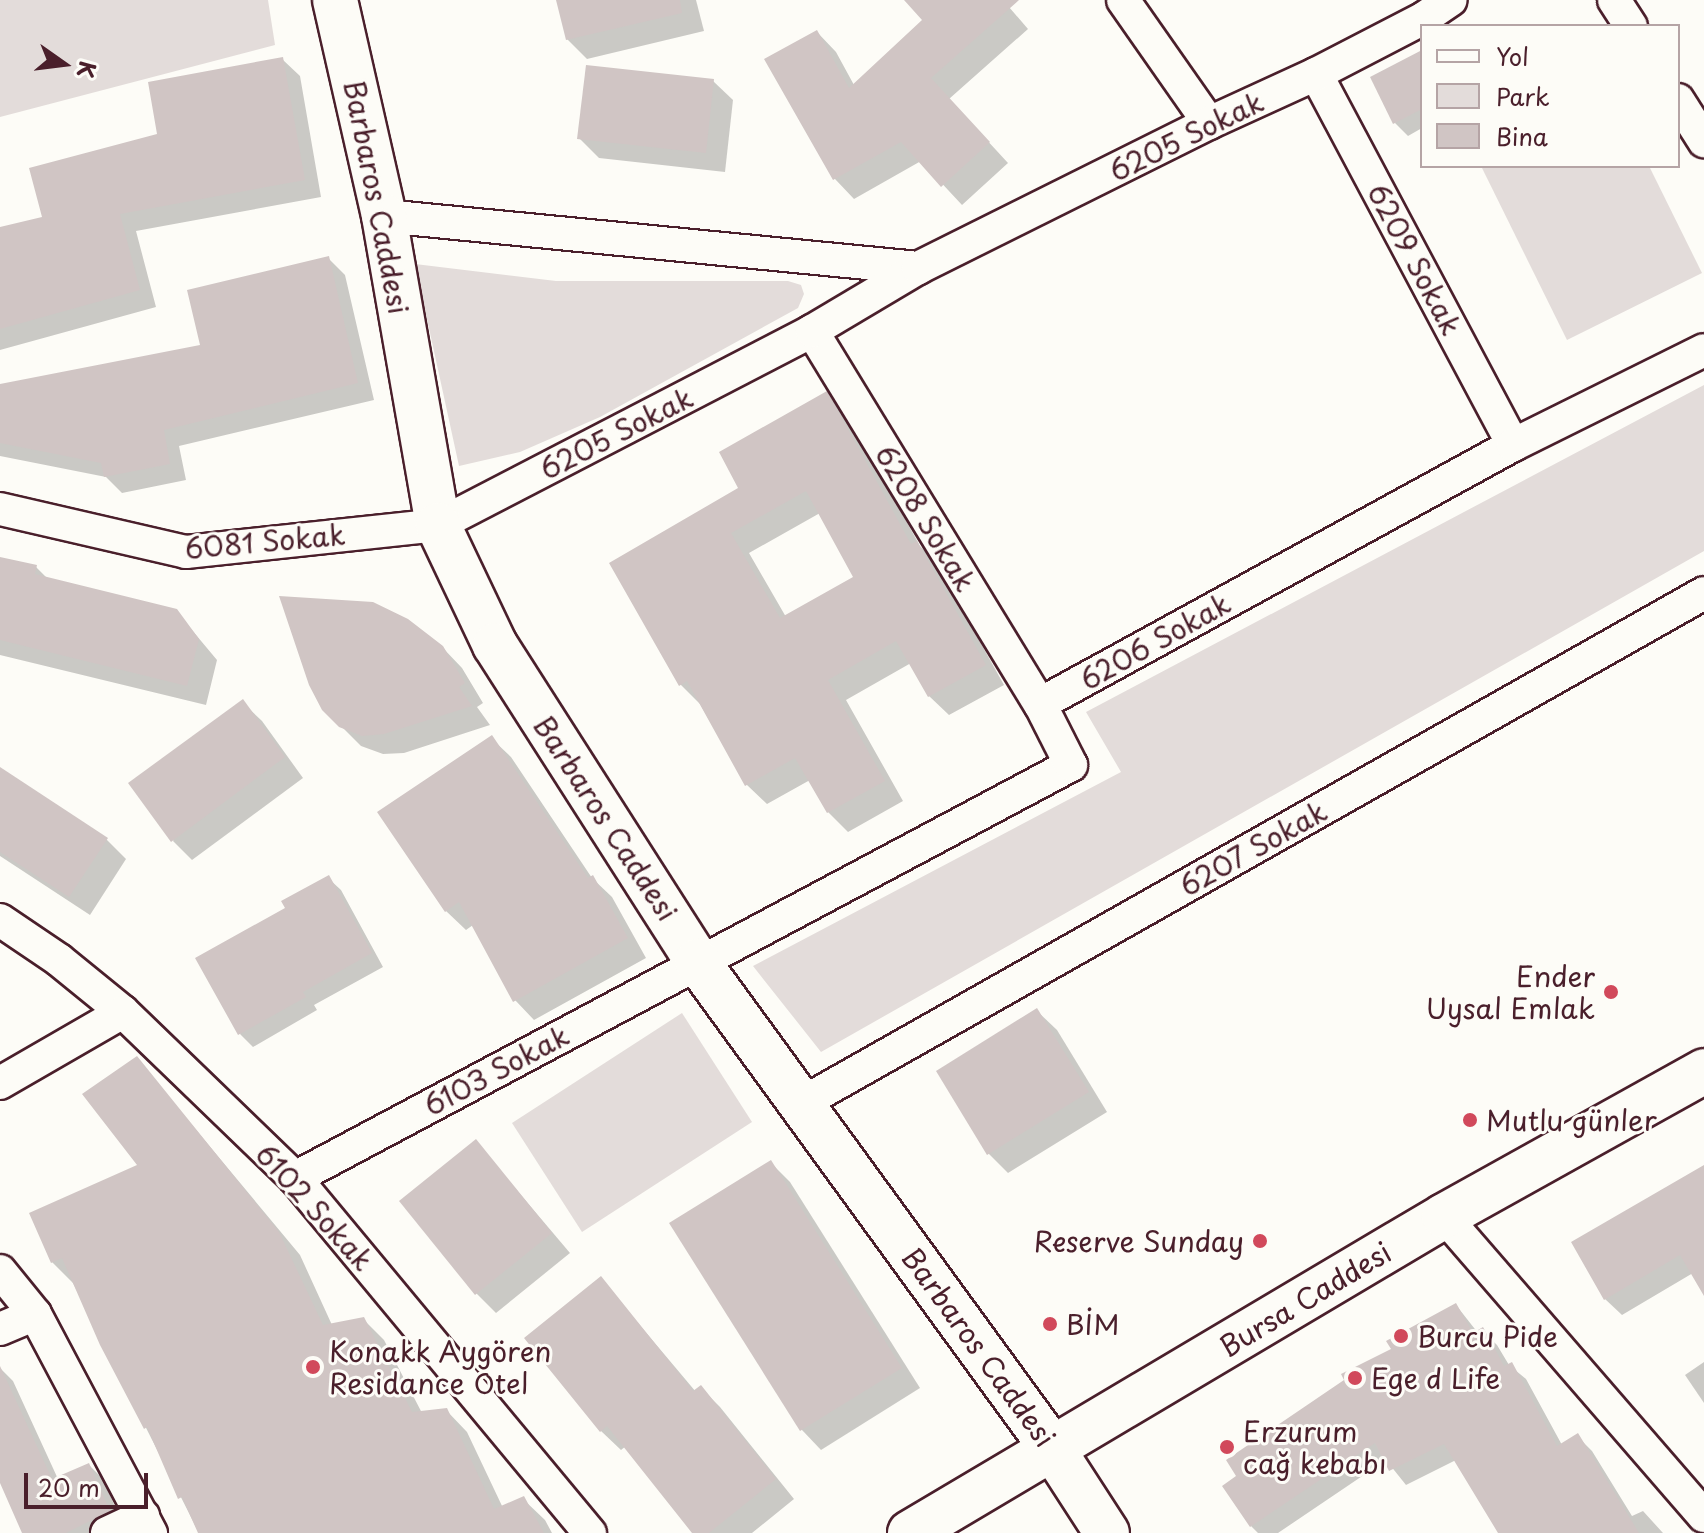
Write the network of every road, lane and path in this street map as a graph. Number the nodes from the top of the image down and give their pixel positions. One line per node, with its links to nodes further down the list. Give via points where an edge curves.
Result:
1 (335, 0): 11 (street, Barbaros Caddesi)
2 (1123, 0): 9 (street)
3 (1451, 0): 5 (street, 6205 Sokak)
4 (1614, 0): 6 (street)
5 (1416, 9): 7 (street, 6205 Sokak)
6 (1630, 24)
7 (1316, 74): 9 (street, 6205 Sokak); 15 (street, 6209 Sokak)
8 (1680, 103): 10 (street)
9 (1209, 123): 12 (street, 6205 Sokak)
10 (1704, 141)
11 (384, 216): 12 (street); 17 (street, Barbaros Caddesi)
12 (918, 268): 13 (street, 6205 Sokak)
13 (812, 331): 17 (street, 6205 Sokak); 19 (street, 6208 Sokak)
14 (1704, 350): 15 (street, 6206 Sokak)
15 (1513, 445): 19 (street, 6206 Sokak)
16 (0, 509): 17 (street, 6081 Sokak, via 186,552)
17 (438, 525): 21 (street, Barbaros Caddesi, via 495,645)
18 (1704, 593): 25 (street, 6207 Sokak)
19 (1040, 704): 21 (street, via 1071,765)
20 (0, 920): 22 (street, 6102 Sokak)
21 (697, 961): 25 (street, Barbaros Caddesi); 26 (street, 6103 Sokak)
22 (123, 1012): 24 (street); 26 (street, 6102 Sokak)
23 (1704, 1071): 27 (street, Bursa Caddesi)
24 (0, 1083)
25 (802, 1103): 31 (street, Barbaros Caddesi)
26 (295, 1178): 35 (street, 6102 Sokak)
27 (1444, 1216): 31 (street, Bursa Caddesi); 32 (street)
28 (0, 1271): 29 (street)
29 (35, 1314): 30 (street); 33 (street)
30 (0, 1329)
31 (1052, 1448): 36 (street, Bursa Caddesi); 37 (street, Barbaros Caddesi)
32 (1704, 1516)
33 (147, 1524): 34 (street)
34 (107, 1533)
35 (590, 1533)
36 (910, 1533)
37 (1107, 1533)

